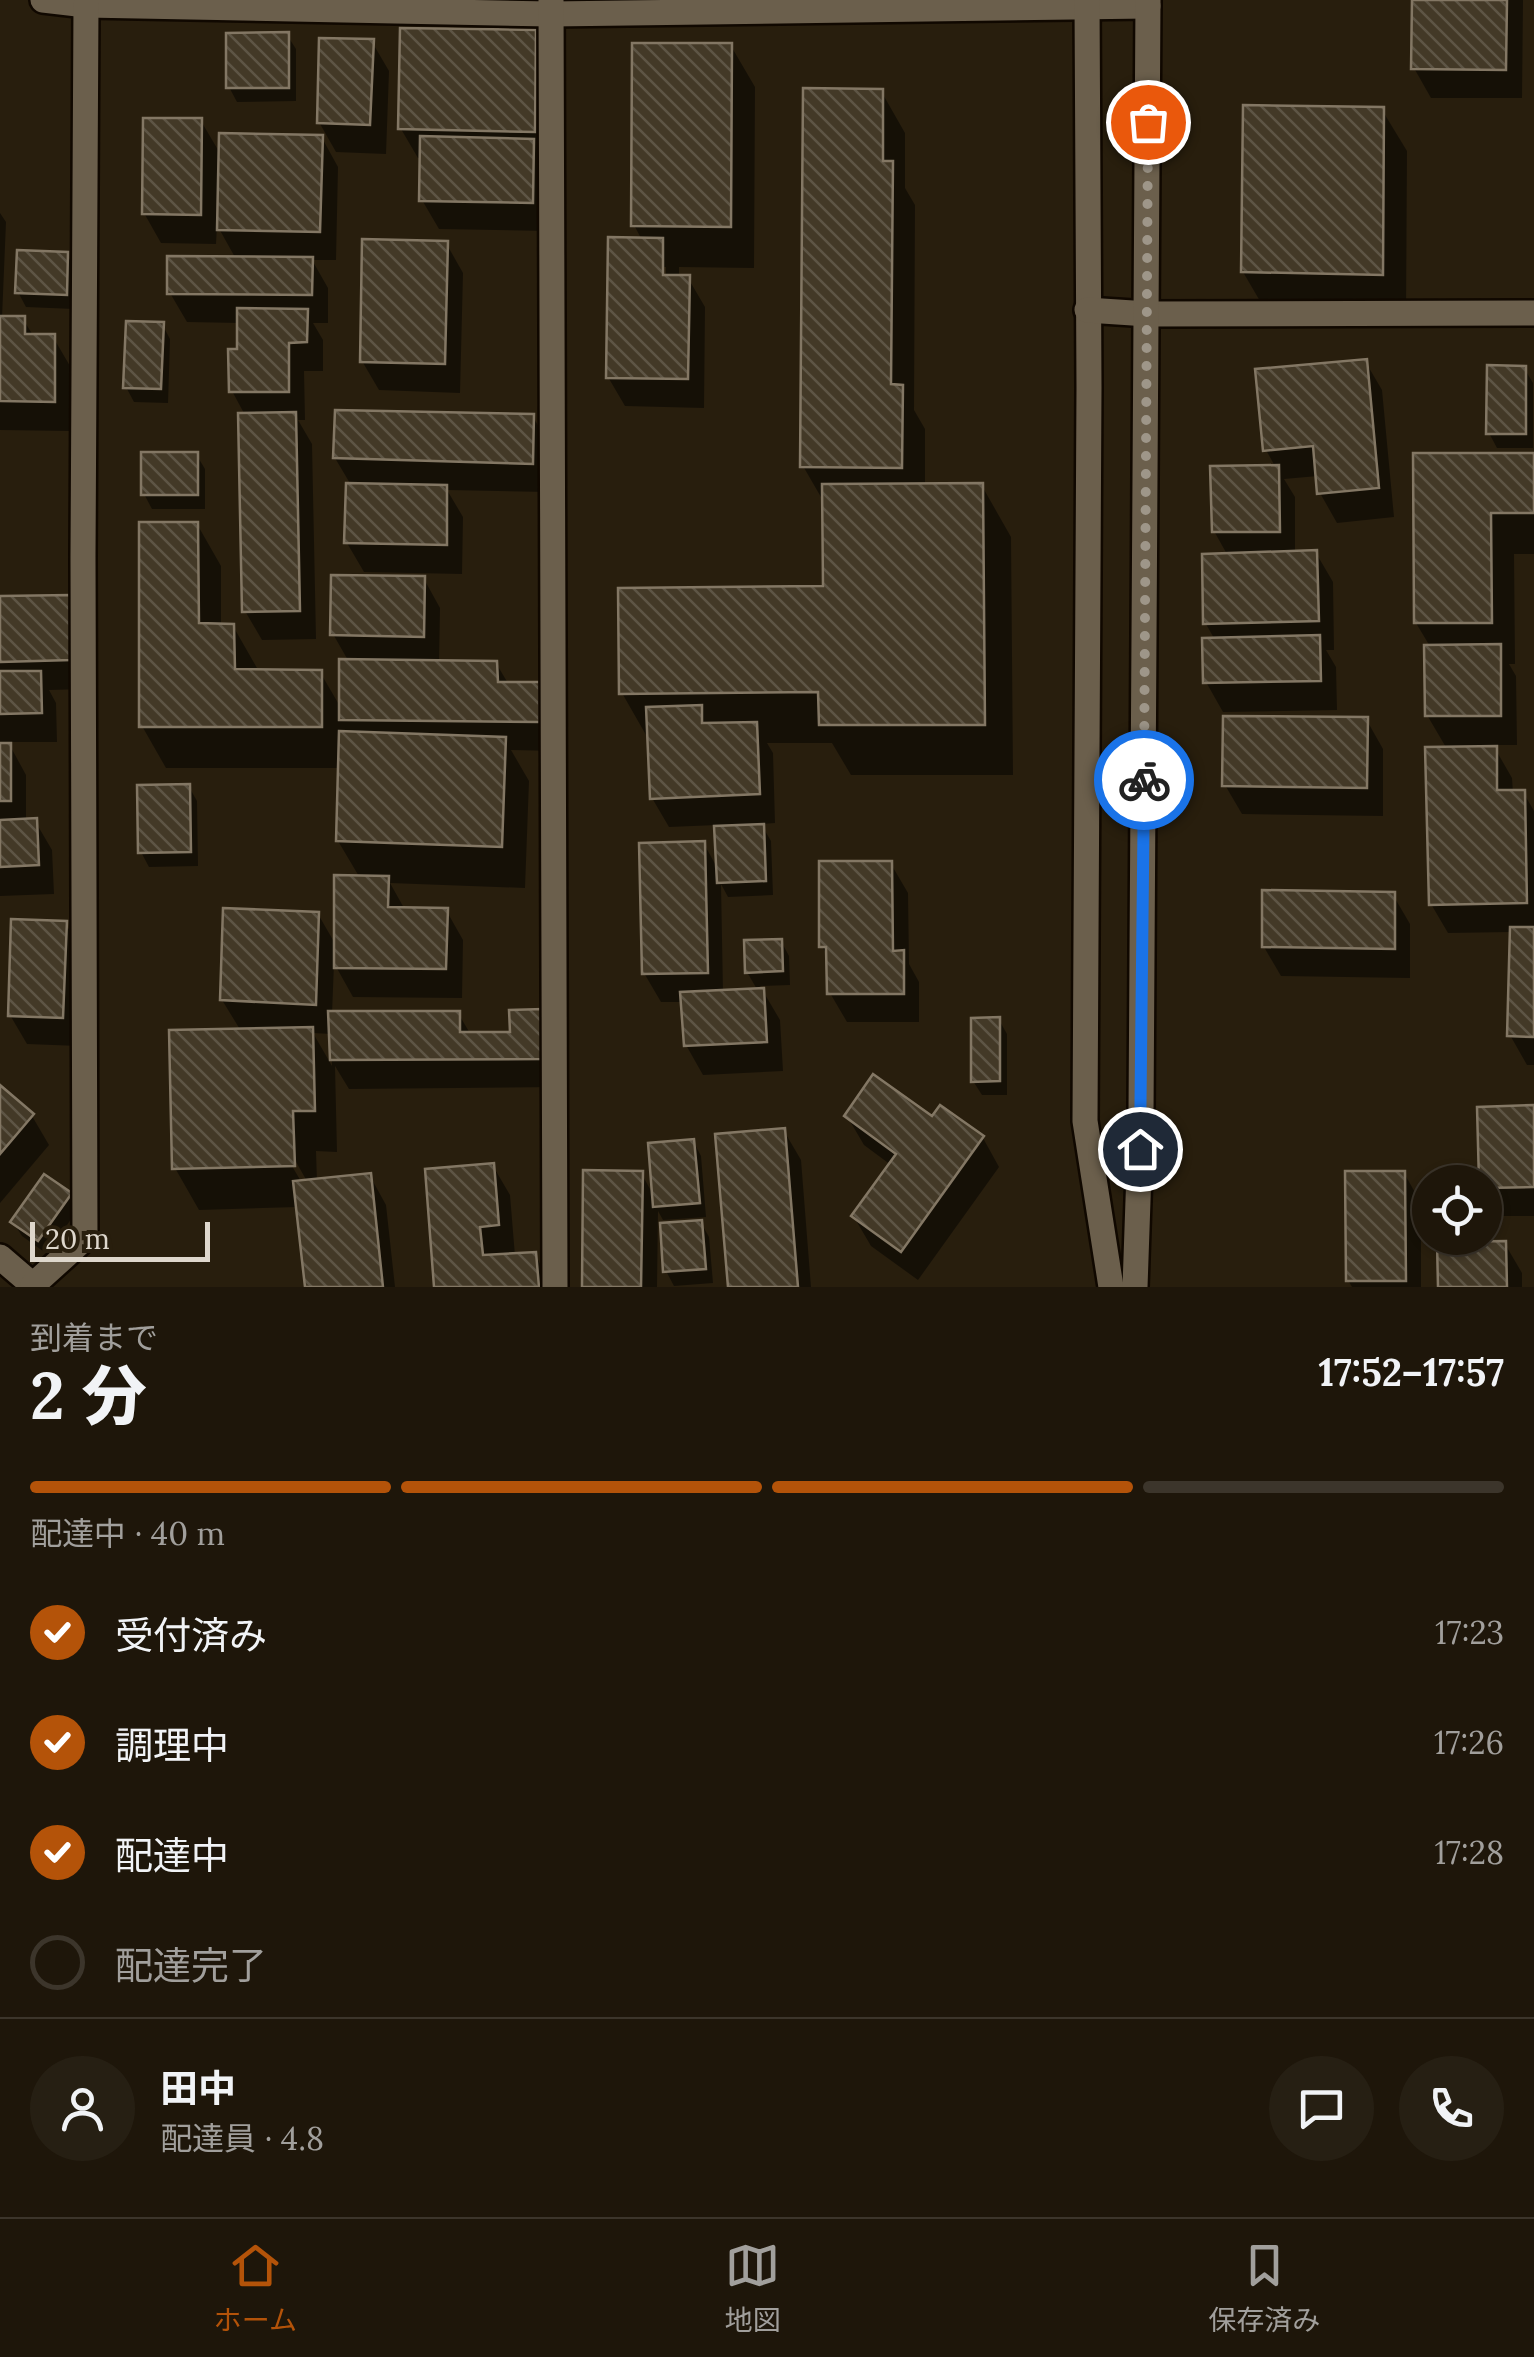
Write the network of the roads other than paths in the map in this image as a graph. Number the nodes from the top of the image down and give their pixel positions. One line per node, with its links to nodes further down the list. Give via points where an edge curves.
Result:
1 (44, 0): 3 (street)
2 (1148, 3): 4 (street); 8 (street)
3 (86, 4): 5 (street); 10 (street, via 85,1238)
4 (1087, 4): 5 (street); 6 (street)
5 (551, 7): 11 (street)
6 (1087, 310): 8 (street); 12 (street, via 1086,1121)
7 (1534, 313): 8 (street)
8 (1148, 314): 13 (street)
9 (0, 1257): 10 (street)
10 (34, 1286)
11 (555, 1287)
12 (1111, 1287)
13 (1135, 1287)

